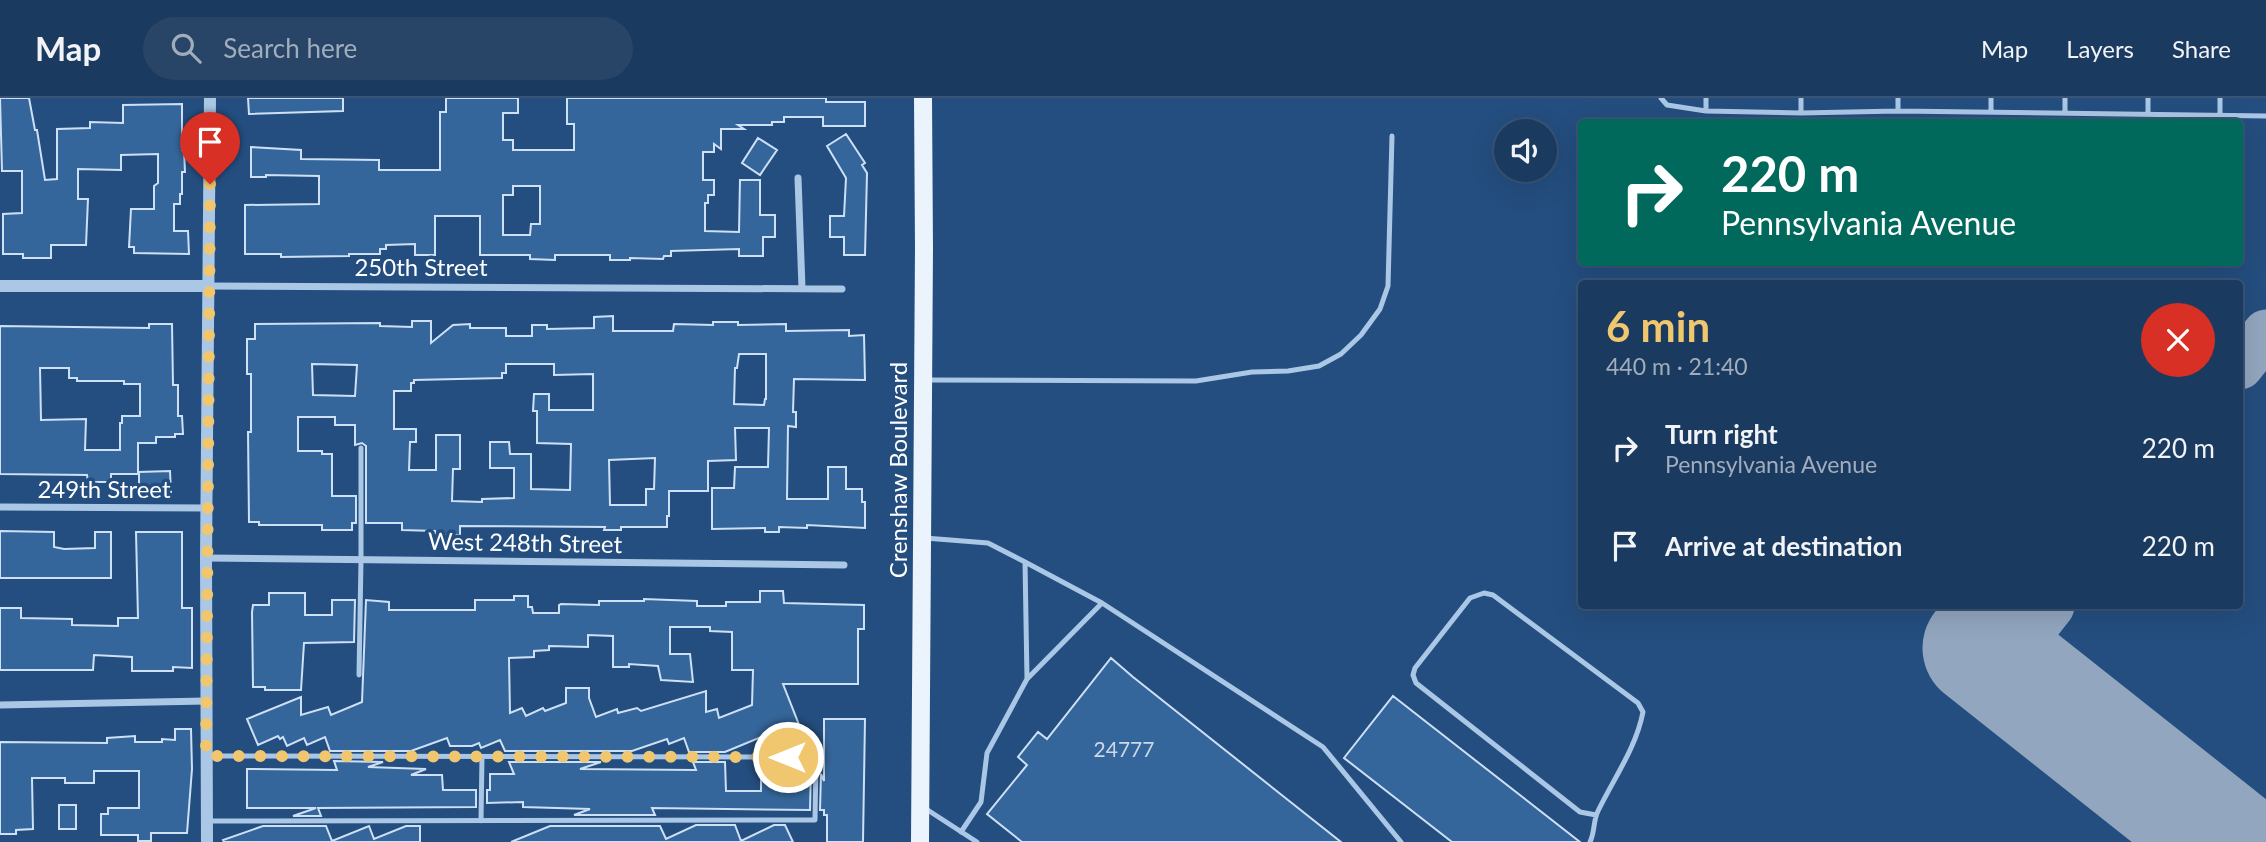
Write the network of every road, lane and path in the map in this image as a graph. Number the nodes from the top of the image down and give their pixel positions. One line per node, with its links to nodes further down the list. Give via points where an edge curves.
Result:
1 (210, 98): 22 (street)
2 (923, 98): 25 (main road, Crenshaw Boulevard)
3 (1661, 98): 11 (lane, via 1667,105)
4 (1706, 98): 11 (lane)
5 (1801, 98): 14 (lane)
6 (1898, 98): 12 (lane)
7 (1991, 98): 13 (lane)
8 (2065, 98): 15 (lane)
9 (2148, 98): 16 (lane)
10 (2220, 98): 17 (lane)
11 (1706, 110): 14 (lane)
12 (1898, 110): 13 (lane); 14 (lane)
13 (1991, 112): 15 (lane)
14 (1801, 113)
15 (2065, 113): 16 (lane)
16 (2148, 114): 17 (lane)
17 (2220, 115): 18 (lane)
18 (2266, 116)
19 (1392, 136): 25 (lane, via 1388,286 1380,309 1361,335 1319,366 1196,381)
20 (798, 178): 23 (street)
21 (0, 286): 22 (street, 250th Street)
22 (209, 286): 23 (street, 250th Street); 28 (street)
23 (802, 288): 24 (street, 250th Street)
24 (842, 289)
25 (922, 380): 29 (main road, Crenshaw Boulevard)
26 (361, 449): 31 (lane)
27 (0, 507): 28 (street, 249th Street)
28 (208, 508): 30 (street)
29 (921, 538): 32 (lane, via 989,543); 41 (main road, Crenshaw Boulevard)
30 (206, 558): 31 (street, West 248th Street); 37 (street)
31 (362, 560): 33 (street, West 248th Street); 35 (lane)
32 (1025, 562): 34 (lane); 36 (lane)
33 (844, 565)
34 (1102, 603): 36 (lane); 49 (lane, via 1323,747)
35 (359, 674)
36 (1027, 679): 45 (lane, via 987,753 981,802)
37 (206, 701): 38 (street); 39 (street)
38 (0, 705)
39 (206, 756): 40 (lane); 43 (street)
40 (482, 757): 44 (lane); 44 (lane, via 816,757 815,820)
41 (921, 806): 45 (lane); 47 (main road, Crenshaw Boulevard)
42 (1596, 815): 42 (lane, via 1631,750 1643,712 1493,595 1470,598 1415,668 1416,682 1580,812); 50 (lane)
43 (207, 821): 44 (lane); 46 (street)
44 (481, 821)
45 (961, 832): 48 (lane)
46 (207, 842)
47 (920, 842)
48 (977, 842)
49 (1401, 842)
50 (1590, 842)

